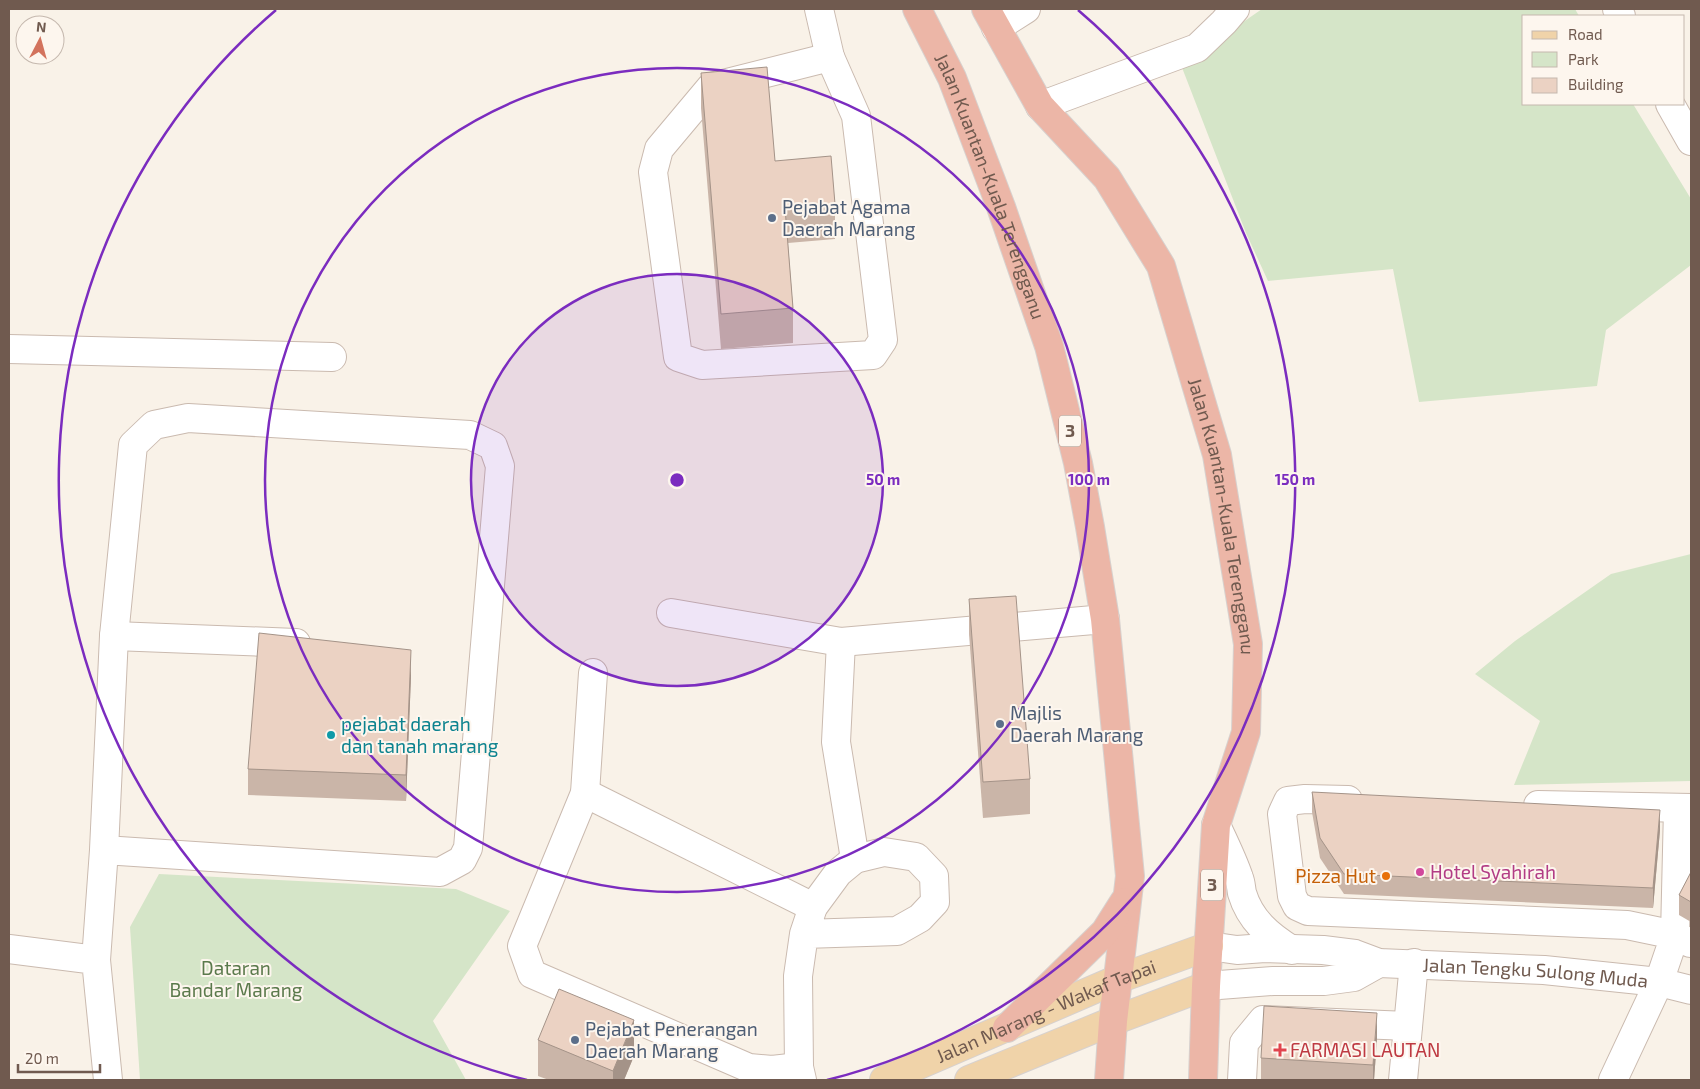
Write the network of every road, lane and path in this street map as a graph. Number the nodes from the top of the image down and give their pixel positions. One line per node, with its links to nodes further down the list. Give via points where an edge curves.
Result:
1 (819, 9): 6 (street)
2 (917, 9): 13 (highway, Jalan Kuantan-Kuala Terengganu / 3, via 952,78 1049,346 1078,463)
3 (1026, 9): 5 (street)
4 (1236, 9): 8 (street, via 1196,48)
5 (991, 18): 8 (highway, Jalan Kuantan-Kuala Terengganu / 3)
6 (830, 57): 6 (street, via 856,116 883,340 874,355 702,366 678,357 652,172 659,149 712,87)
7 (1671, 105): 9 (street)
8 (1040, 106): 22 (highway, Jalan Kuantan-Kuala Terengganu / 3, via 1107,178 1161,266 1217,455 1248,644 1246,732)
9 (1691, 141)
10 (9, 348): 11 (street)
11 (332, 357)
12 (671, 613): 15 (street)
13 (1105, 620): 15 (street); 25 (highway, Jalan Kuantan-Kuala Terengganu / 3)
14 (114, 636): 16 (street); 23 (street); 23 (street, via 133,445 154,425 188,418 470,435 493,446 500,466 468,848 462,860 440,872)
15 (842, 642): 24 (street, via 836,742)
16 (298, 643)
17 (593, 673): 18 (street)
18 (585, 793): 26 (street); 42 (street, via 522,946 532,974 749,1068)
19 (1374, 800): 28 (street, via 1306,798 1288,801 1282,814 1292,896 1297,906 1308,912 1627,925)
20 (1511, 804): 21 (street)
21 (1685, 808): 28 (street)
22 (1216, 825): 29 (highway, Jalan Kuantan-Kuala Terengganu / 3); 31 (street, via 1250,911 1272,938)
23 (104, 850): 32 (street)
24 (854, 859): 26 (street, via 838,873); 27 (street, via 884,852 916,857 934,876 934,902 920,918 897,931)
25 (1130, 876): 35 (highway, Jalan Kuantan-Kuala Terengganu / 3); 41 (highway, via 1124,904 1105,932)
26 (813, 907): 27 (street)
27 (804, 934): 42 (street, via 798,976)
28 (1683, 940): 36 (street)
29 (1209, 946): 31 (street, Jalan Tengku Sulong Muda, via 1237,950); 35 (main road, Jalan Marang - Wakaf Tapai); 37 (highway, Jalan Kuantan-Kuala Terengganu / 3)
30 (9, 949): 32 (street)
31 (1292, 950): 33 (street, Jalan Tengku Sulong Muda, via 1355,954)
32 (96, 960): 43 (street)
33 (1379, 963): 34 (street, Jalan Tengku Sulong Muda); 37 (street, Jalan Tengku Sulong Muda, via 1354,977 1324,982 1273,981)
34 (1414, 963): 36 (street, Jalan Tengku Sulong Muda, via 1544,970); 40 (street)
35 (1118, 980): 39 (highway, Jalan Kuantan-Kuala Terengganu / 3); 41 (main road, Jalan Marang - Wakaf Tapai)
36 (1659, 982): 38 (street, Jalan Tengku Sulong Muda); 50 (street)
37 (1206, 986): 39 (main road, Jalan Marang - Wakaf Tapai); 47 (highway, Jalan Kuantan-Kuala Terengganu / 3)
38 (1691, 990)
39 (1113, 1021): 45 (main road, Jalan Marang - Wakaf Tapai); 46 (highway, Jalan Kuantan-Kuala Terengganu / 3)
40 (1408, 1026): 48 (street, via 1263,1020 1244,1043); 49 (street)
41 (1007, 1028): 44 (main road, Jalan Marang - Wakaf Tapai)
42 (800, 1074)
43 (108, 1080)
44 (884, 1080)
45 (969, 1080)
46 (1109, 1080)
47 (1203, 1080)
48 (1242, 1080)
49 (1403, 1080)
50 (1613, 1080)

